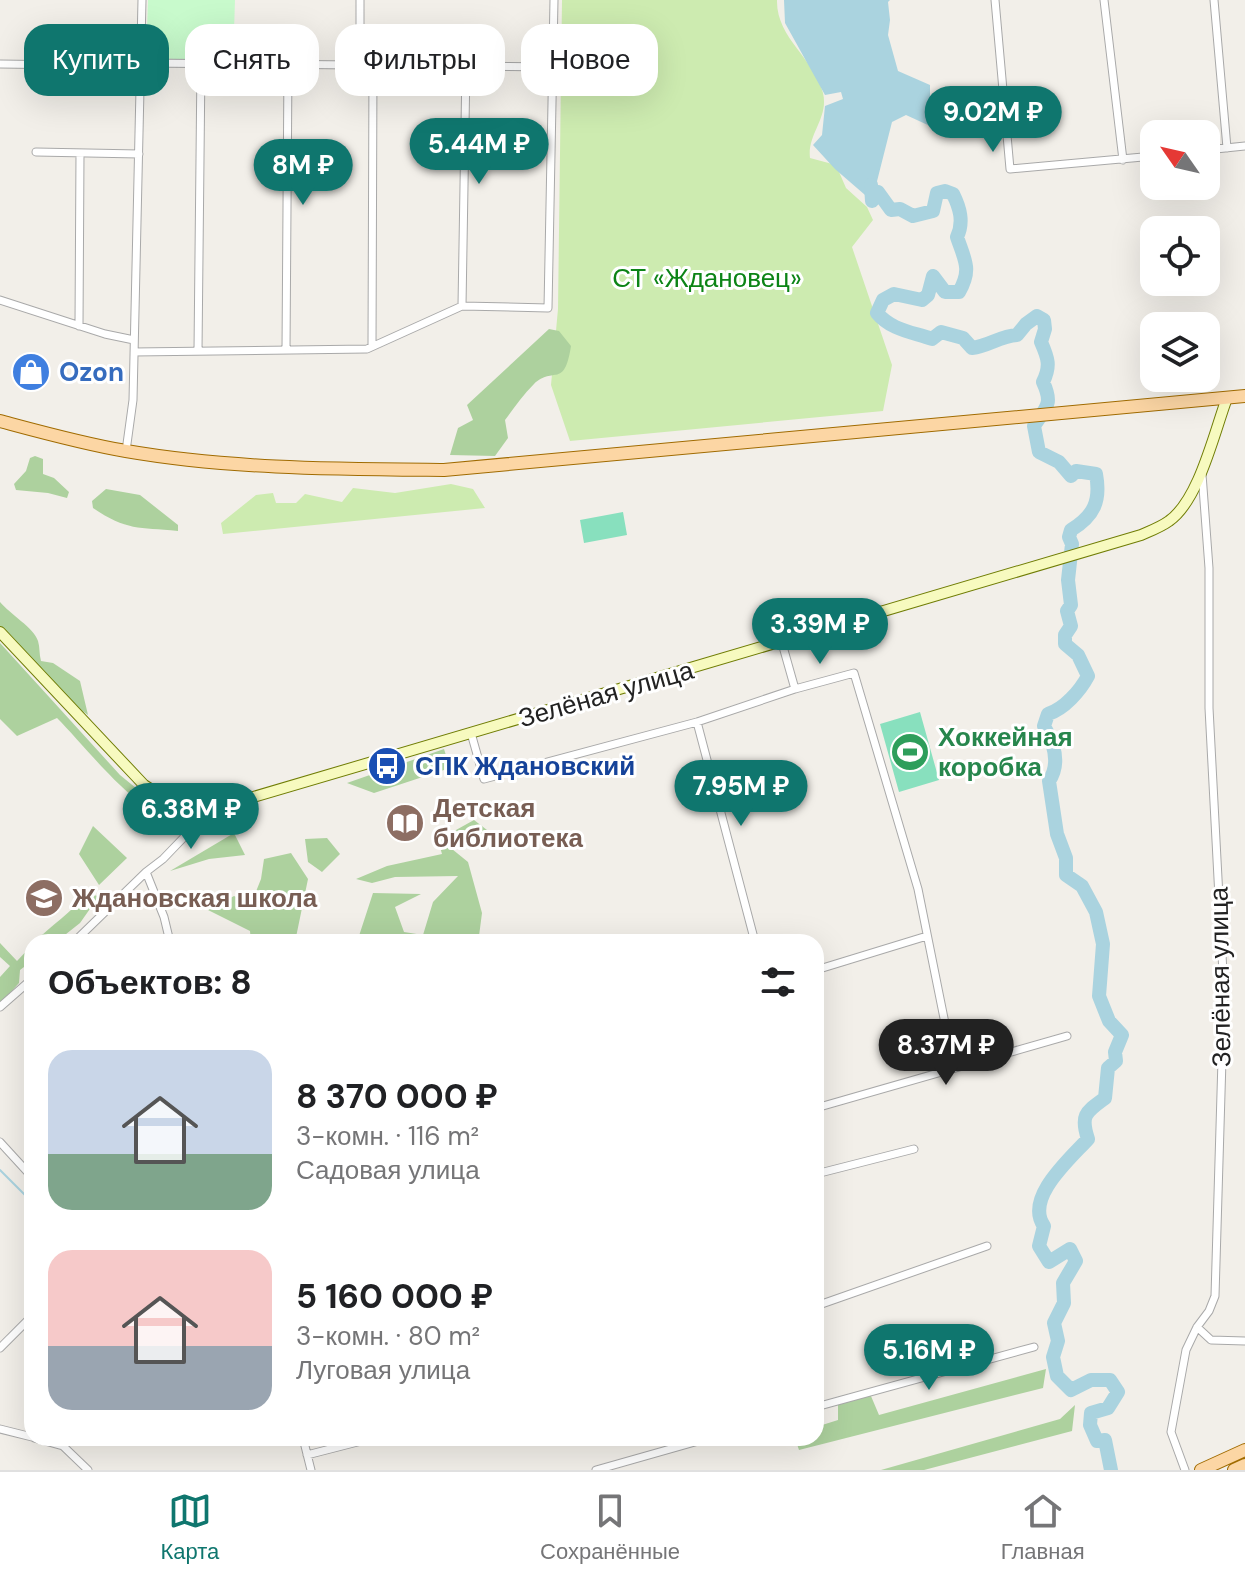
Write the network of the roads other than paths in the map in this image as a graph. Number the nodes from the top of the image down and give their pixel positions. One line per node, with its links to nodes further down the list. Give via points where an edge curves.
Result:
1 (142, 0): 7 (street)
2 (360, 0): 8 (street)
3 (554, 0): 9 (street)
4 (995, 0): 25 (street, via 1010,169)
5 (1104, 0): 25 (street)
6 (1214, 0): 19 (street)
7 (142, 24)
8 (360, 24)
9 (554, 24)
10 (0, 64): 11 (street)
11 (24, 64)
12 (140, 96): 23 (street)
13 (201, 96): 32 (street)
14 (288, 96): 31 (street)
15 (373, 96): 30 (street)
16 (466, 96): 27 (street)
17 (552, 96): 27 (street, via 548,308)
18 (1245, 146): 19 (street)
19 (1227, 148): 20 (street)
20 (1220, 149)
21 (36, 152): 22 (street)
22 (80, 153): 23 (street); 28 (street)
23 (139, 154): 29 (street)
24 (1140, 158): 25 (street)
25 (1123, 160)
26 (0, 300): 28 (street)
27 (462, 306): 30 (street)
28 (79, 326): 29 (street)
29 (134, 340): 33 (street)
30 (372, 346): 31 (street)
31 (286, 350): 32 (street)
32 (198, 351): 33 (street)
33 (134, 352): 37 (street)
34 (1245, 396): 35 (main road)
35 (1227, 398): 37 (main road, via 444,470 317,469); 38 (street, Зелёная улица)
36 (0, 421): 37 (main road)
37 (126, 451)
38 (1202, 474): 40 (street, Зелёная улица, via 1170,521 1141,535); 63 (street, Зелёная улица, via 1224,992 1215,1296)
39 (0, 632): 44 (street, Зелёная улица, via 144,785 184,805)
40 (782, 643): 41 (street); 43 (street, Зелёная улица)
41 (795, 689): 42 (street); 49 (street, via 854,673)
42 (697, 722): 43 (street, via 484,779); 48 (street)
43 (471, 733): 44 (street, Зелёная улица)
44 (214, 806): 45 (street)
45 (146, 872): 46 (street); 47 (street)
46 (82, 934)
47 (168, 934)
48 (753, 934)
49 (927, 936): 50 (street); 54 (street)
50 (824, 968)
51 (24, 986): 52 (street)
52 (0, 1007)
53 (1067, 1036): 54 (street)
54 (954, 1068): 55 (street)
55 (824, 1106)
56 (0, 1142): 58 (street)
57 (914, 1149): 59 (street)
58 (24, 1168)
59 (824, 1172)
60 (987, 1246): 61 (street)
61 (824, 1303)
62 (24, 1324): 66 (street)
63 (1197, 1327): 64 (street, via 1211,1340); 80 (street, Зелёная улица, via 1186,1350 1171,1432)
64 (1245, 1341)
65 (1034, 1347): 67 (street)
66 (0, 1348)
67 (824, 1405)
68 (0, 1429): 69 (street)
69 (24, 1436)
70 (63, 1446): 77 (street)
71 (305, 1446): 75 (street)
72 (342, 1446): 75 (street)
73 (681, 1446): 79 (street)
74 (1245, 1450): 81 (main road)
75 (307, 1455): 78 (street)
76 (1245, 1465): 82 (main road)
77 (88, 1470)
78 (311, 1470)
79 (596, 1470)
80 (1185, 1470)
81 (1201, 1470)
82 (1234, 1470)

